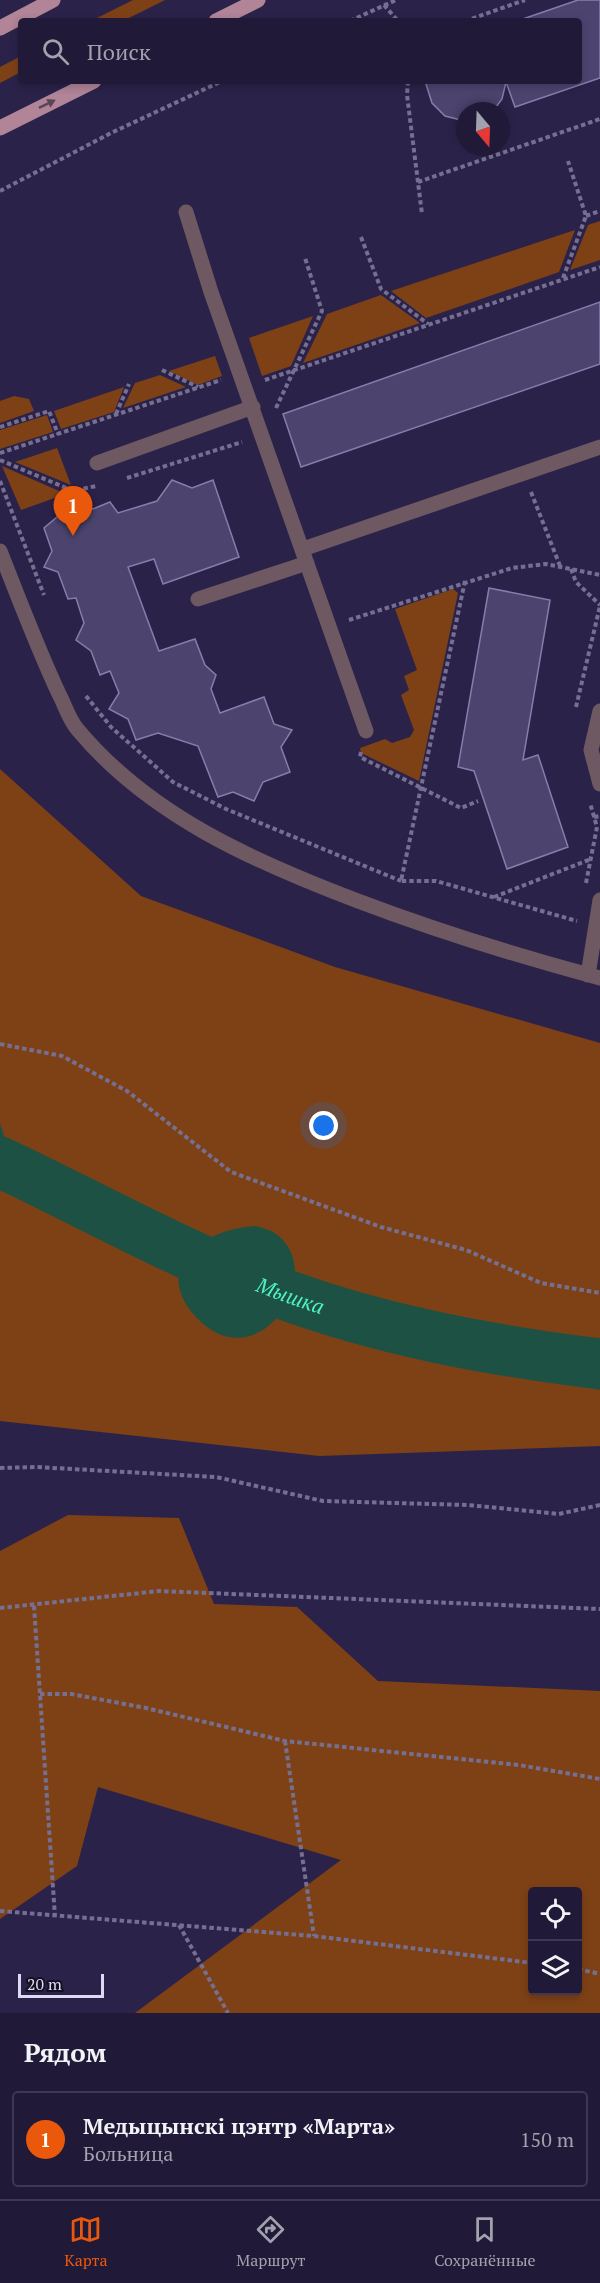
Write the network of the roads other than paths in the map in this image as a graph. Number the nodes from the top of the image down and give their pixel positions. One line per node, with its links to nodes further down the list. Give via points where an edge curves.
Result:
1 (53, 0): 3 (main road)
2 (258, 0): 4 (main road)
3 (38, 4): 5 (main road)
4 (222, 18)
5 (0, 28)
6 (88, 84): 7 (main road, one-way to 6)
7 (0, 128)
8 (186, 212): 9 (lane)
9 (253, 407): 11 (lane); 13 (lane)
10 (600, 447): 13 (lane)
11 (97, 463)
12 (1, 556): 19 (lane, via 76,728 135,787 209,836 309,882 423,925)
13 (305, 556): 14 (lane); 16 (lane)
14 (198, 599)
15 (600, 711): 17 (lane, via 591,750)
16 (366, 730)
17 (600, 784)
18 (600, 900): 19 (lane)
19 (594, 976)

